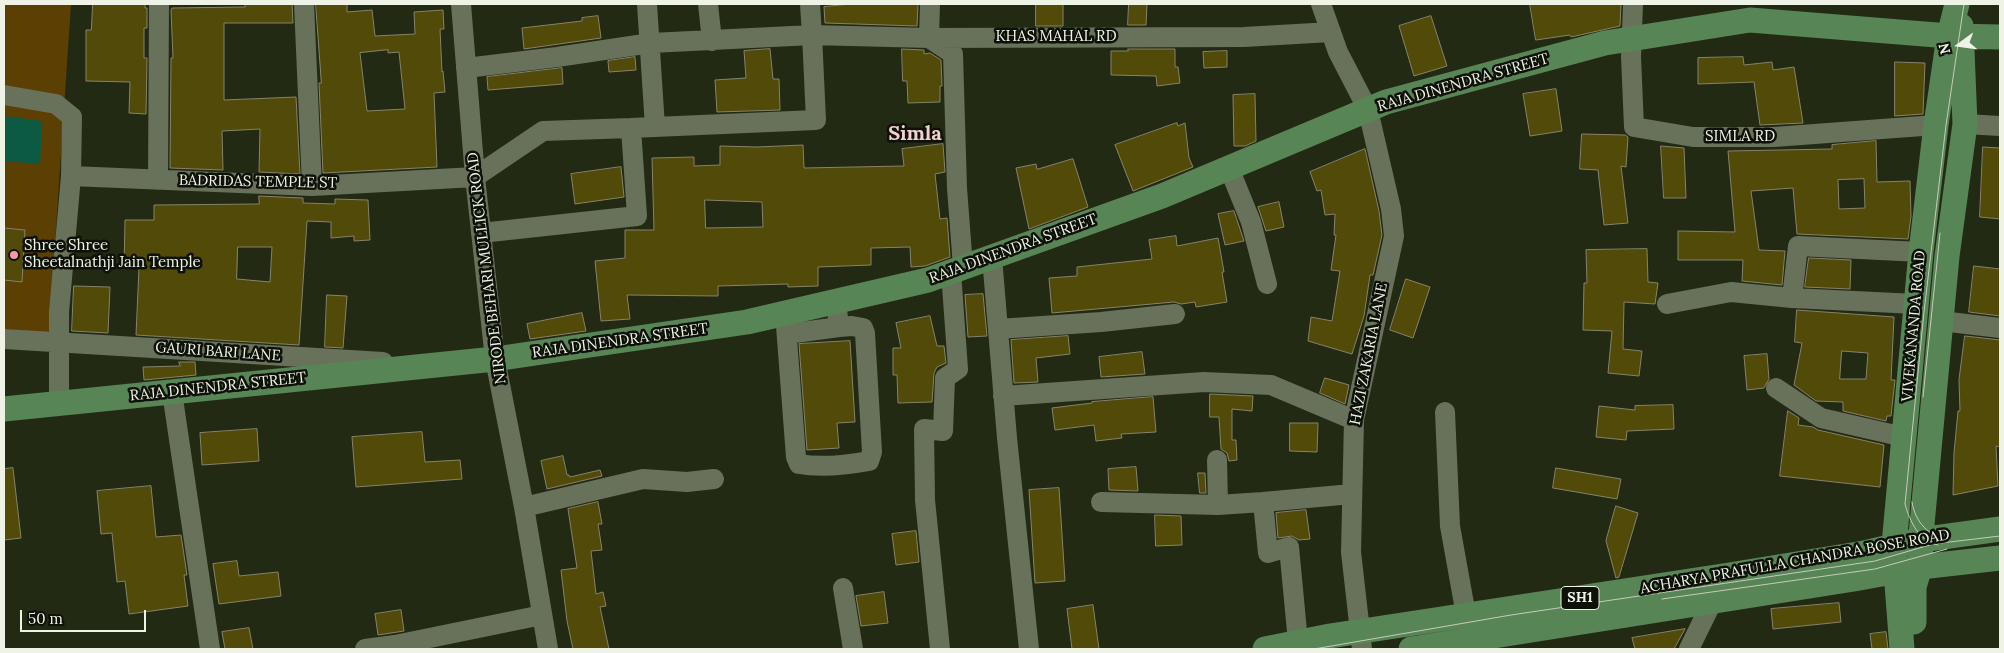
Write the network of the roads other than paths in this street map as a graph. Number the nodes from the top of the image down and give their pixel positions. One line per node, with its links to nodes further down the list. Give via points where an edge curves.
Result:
1 (159, 4): 30 (street)
2 (304, 4): 31 (street)
3 (461, 4): 19 (street, NIRODE BEHARI MULLICK ROAD)
4 (647, 4): 18 (street)
5 (708, 4): 17 (street)
6 (810, 4): 12 (street)
7 (930, 4): 15 (street)
8 (1321, 4): 11 (street, HAZI ZAKARIA LANE)
9 (1633, 4): 16 (street)
10 (1957, 4): 13 (main road, VIVEKANANDA ROAD)
11 (1331, 32): 15 (street, KHAS MAHAL RD, via 1244,37); 21 (street, HAZI ZAKARIA LANE)
12 (812, 35): 15 (street, KHAS MAHAL RD); 17 (street, KHAS MAHAL RD); 25 (street, via 816,120)
13 (1955, 36): 14 (main road, RAJA DINENDRA STREET); 16 (main road, RAJA DINENDRA STREET, via 1750,20); 22 (main road, VIVEKANANDA ROAD); 23 (main road, VIVEKANANDA ROAD)
14 (2000, 37)
15 (929, 38): 35 (street, via 953,54)
16 (1633, 38): 21 (main road, RAJA DINENDRA STREET, via 1386,102); 23 (street, SIMLA RD, via 1634,127 1693,137 1774,137)
17 (712, 40): 18 (street, KHAS MAHAL RD)
18 (651, 42): 19 (street, KHAS MAHAL RD); 25 (street)
19 (466, 68): 29 (street, NIRODE BEHARI MULLICK ROAD)
20 (4, 95): 28 (street, via 56,104 72,117)
21 (1368, 110): 27 (main road, RAJA DINENDRA STREET); 57 (street, HAZI ZAKARIA LANE, via 1391,209 1394,236)
22 (1965, 124): 24 (street); 43 (main road, VIVEKANANDA ROAD)
23 (1936, 125): 33 (main road, VIVEKANANDA ROAD)
24 (2000, 126)
25 (655, 127): 26 (street)
26 (631, 128): 29 (street, via 543,131); 32 (street, via 637,216)
27 (1229, 168): 34 (main road, RAJA DINENDRA STREET, via 1162,196); 36 (street, via 1251,222)
28 (71, 176): 30 (street, BADRIDAS TEMPLE ST); 48 (street)
29 (476, 176): 31 (street, BADRIDAS TEMPLE ST); 32 (street, NIRODE BEHARI MULLICK ROAD)
30 (158, 180): 31 (street, BADRIDAS TEMPLE ST)
31 (312, 186)
32 (482, 233): 49 (street, NIRODE BEHARI MULLICK ROAD)
33 (1920, 252): 37 (street, via 1798,246); 40 (main road, VIVEKANANDA ROAD)
34 (992, 257): 35 (main road, RAJA DINENDRA STREET); 46 (street)
35 (957, 270): 38 (main road, RAJA DINENDRA STREET); 85 (street, via 958,369 945,378 943,430 924,429 924,500)
36 (1267, 284)
37 (1792, 298): 39 (street, via 1731,292); 40 (street)
38 (836, 301): 42 (main road, RAJA DINENDRA STREET); 44 (street)
39 (1667, 304)
40 (1916, 304): 58 (main road, VIVEKANANDA ROAD)
41 (1175, 314): 46 (street)
42 (784, 320): 44 (street); 44 (street, via 796,456 799,464 808,466 869,461 872,452 865,333 863,328); 49 (main road, RAJA DINENDRA STREET, via 747,322); 60 (street)
43 (1941, 321): 45 (street); 69 (main road, VIVEKANANDA ROAD)
44 (839, 327)
45 (2000, 328)
46 (998, 329): 53 (street)
47 (4, 339): 48 (street, GAURI BARI LANE)
48 (58, 342): 50 (street, GAURI BARI LANE); 54 (street)
49 (495, 359): 50 (main road, RAJA DINENDRA STREET); 66 (street, NIRODE BEHARI MULLICK ROAD)
50 (433, 365): 52 (main road, RAJA DINENDRA STREET)
51 (1776, 388): 58 (street, via 1820,418)
52 (172, 392): 54 (main road, RAJA DINENDRA STREET); 81 (street)
53 (1003, 396): 57 (street, via 1204,382 1271,385); 86 (street)
54 (59, 404): 55 (main road, RAJA DINENDRA STREET)
55 (4, 409)
56 (1445, 412): 77 (street, via 1450,526)
57 (1354, 420): 62 (street, HAZI ZAKARIA LANE)
58 (1904, 438): 67 (main road, VIVEKANANDA ROAD)
59 (1217, 460): 65 (street)
60 (788, 462)
61 (714, 479): 66 (street, via 687,482 643,479)
62 (1352, 494): 64 (street); 78 (street, HAZI ZAKARIA LANE, via 1351,552)
63 (1101, 502): 65 (street)
64 (1263, 502): 65 (street); 80 (street, via 1268,553 1289,547)
65 (1218, 505)
66 (524, 507): 76 (street, NIRODE BEHARI MULLICK ROAD)
67 (1896, 524): 69 (main road, ACHARYA PRAFULLA CHANDRA BOSE ROAD / SH1); 72 (main road, VIVEKANANDA ROAD); 73 (main road, ACHARYA PRAFULLA CHANDRA BOSE ROAD / SH1, via 1864,554)
68 (2000, 529): 69 (main road, ACHARYA PRAFULLA CHANDRA BOSE ROAD / SH1)
69 (1920, 540): 71 (main road, VIVEKANANDA ROAD)
70 (2000, 558): 71 (main road, ACHARYA PRAFULLA CHANDRA BOSE ROAD / SH1)
71 (1920, 568): 72 (main road, ACHARYA PRAFULLA CHANDRA BOSE ROAD / SH1); 91 (main road, VIVEKANANDA ROAD, via 1914,586)
72 (1895, 573): 75 (main road, ACHARYA PRAFULLA CHANDRA BOSE ROAD / SH1); 90 (main road, VIVEKANANDA ROAD)
73 (1729, 575): 75 (street); 77 (main road, ACHARYA PRAFULLA CHANDRA BOSE ROAD / SH1)
74 (843, 588): 84 (street)
75 (1713, 601): 79 (main road, ACHARYA PRAFULLA CHANDRA BOSE ROAD / SH1); 89 (street)
76 (542, 615): 82 (street); 83 (street, NIRODE BEHARI MULLICK ROAD)
77 (1466, 615): 78 (main road, ACHARYA PRAFULLA CHANDRA BOSE ROAD / SH1)
78 (1361, 640): 80 (main road, ACHARYA PRAFULLA CHANDRA BOSE ROAD / SH1)
79 (1515, 641): 88 (main road, ACHARYA PRAFULLA CHANDRA BOSE ROAD / SH1)
80 (1298, 642): 87 (main road, ACHARYA PRAFULLA CHANDRA BOSE ROAD / SH1)
81 (210, 649)
82 (364, 649)
83 (548, 649)
84 (853, 649)
85 (940, 649)
86 (1029, 649)
87 (1265, 649)
88 (1410, 649)
89 (1689, 649)
90 (1902, 649)
91 (1917, 649)

